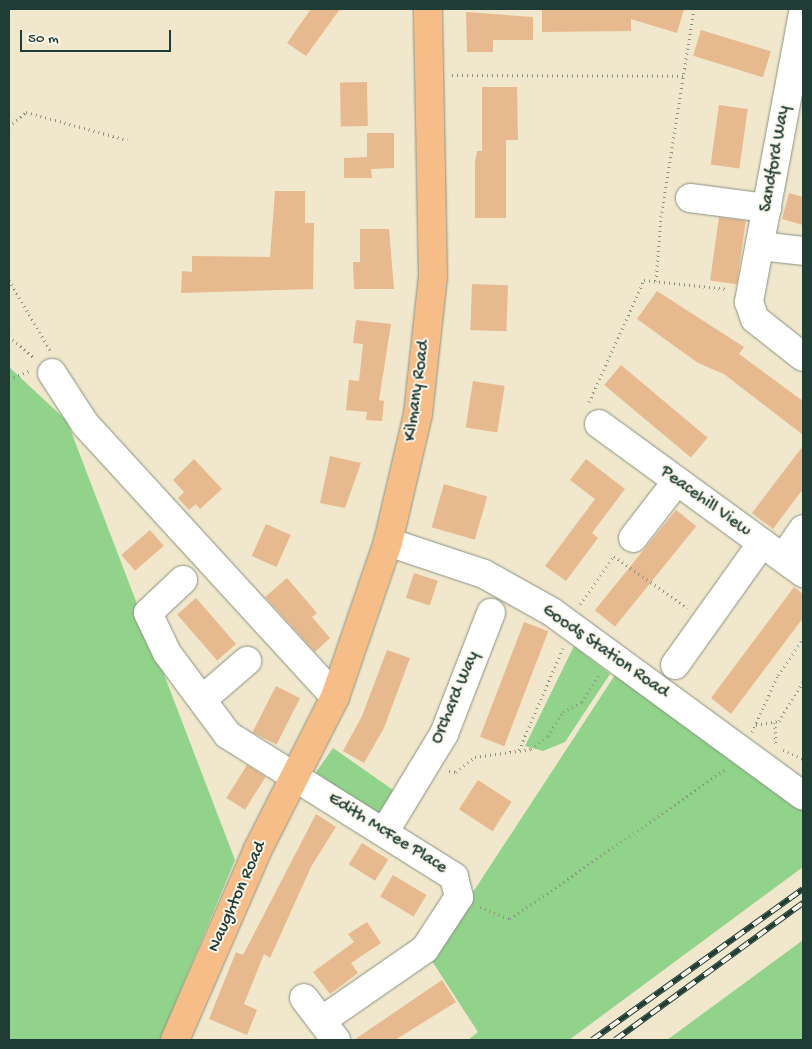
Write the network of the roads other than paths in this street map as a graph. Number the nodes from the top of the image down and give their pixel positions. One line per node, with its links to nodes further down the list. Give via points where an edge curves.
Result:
1 (428, 9): 12 (main road, Kilmany Road, via 433,277 418,414)
2 (795, 12): 4 (street, Sandford Way)
3 (690, 198): 4 (street)
4 (767, 208): 5 (street, Sandford Way)
5 (760, 246): 6 (street); 7 (street, Sandford Way, via 750,311)
6 (803, 251)
7 (803, 357)
8 (48, 369): 19 (street, via 85,424)
9 (599, 424): 10 (street, Peacehill View)
10 (677, 481): 13 (street); 14 (street, Peacehill View)
11 (803, 529): 14 (street)
12 (388, 542): 19 (main road, Kilmany Road); 22 (street, Goods Station Road, via 484,574 565,635 612,656)
13 (624, 547)
14 (783, 558): 18 (street, via 706,621)
15 (183, 580): 20 (street, Edith McFee Place, via 148,613 167,653)
16 (490, 613): 23 (street, Orchard Way, via 444,734)
17 (247, 661): 20 (street)
18 (675, 665)
19 (335, 697): 21 (main road, Kilmany Road)
20 (204, 698): 21 (street, Edith McFee Place, via 228,735)
21 (300, 765): 23 (street, Edith McFee Place); 26 (main road, Naughton Road)
22 (803, 796)
23 (385, 831): 25 (street, Edith McFee Place, via 454,877 459,897 425,949)
24 (304, 998): 25 (street)
25 (329, 1031)
26 (175, 1040)

